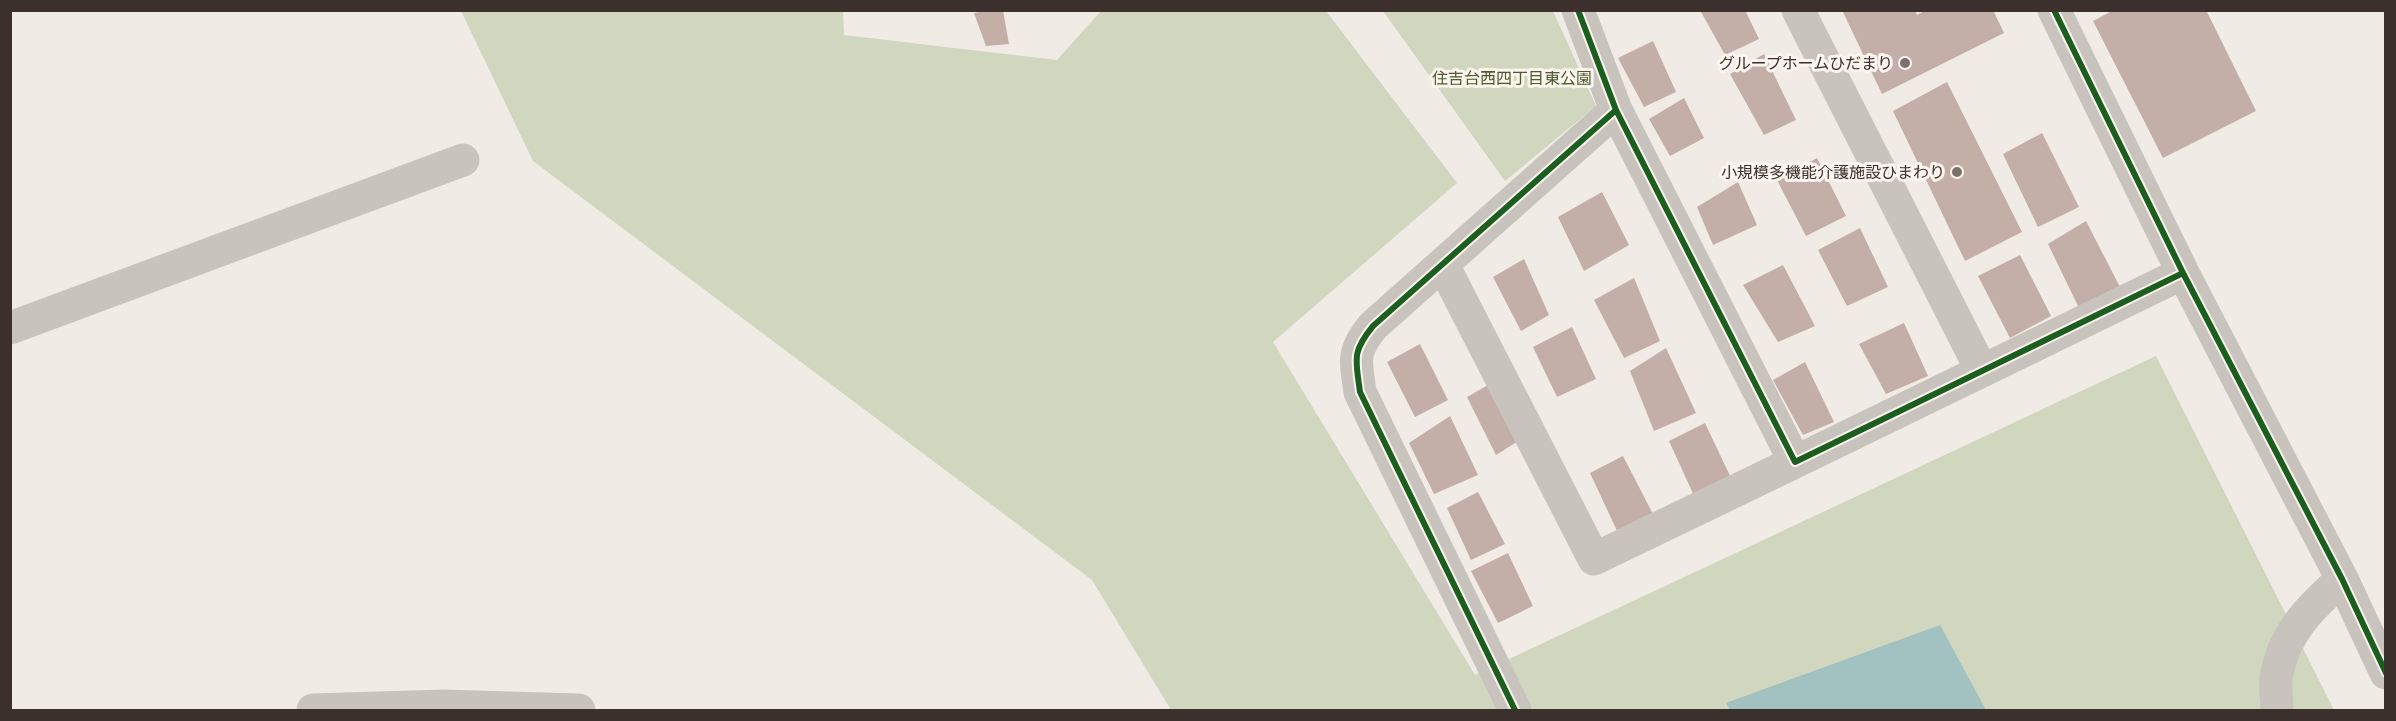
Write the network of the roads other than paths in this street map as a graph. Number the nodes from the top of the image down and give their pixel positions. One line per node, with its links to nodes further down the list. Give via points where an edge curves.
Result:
1 (1578, 10): 4 (street)
2 (1798, 10): 9 (street)
3 (2054, 10): 7 (street)
4 (1616, 110): 6 (street); 10 (street)
5 (463, 160): 8 (street)
6 (1443, 265): 10 (street, via 1594,559); 15 (street, via 1360,342 1356,360 1360,392)
7 (2184, 273): 9 (street); 11 (street)
8 (10, 328)
9 (1982, 371): 10 (street)
10 (1795, 462)
11 (2342, 579): 12 (street); 16 (street, via 2315,603 2294,631 2276,674)
12 (2385, 673)
13 (314, 711): 14 (street, via 444,706)
14 (579, 711)
15 (1515, 711)
16 (2277, 711)

